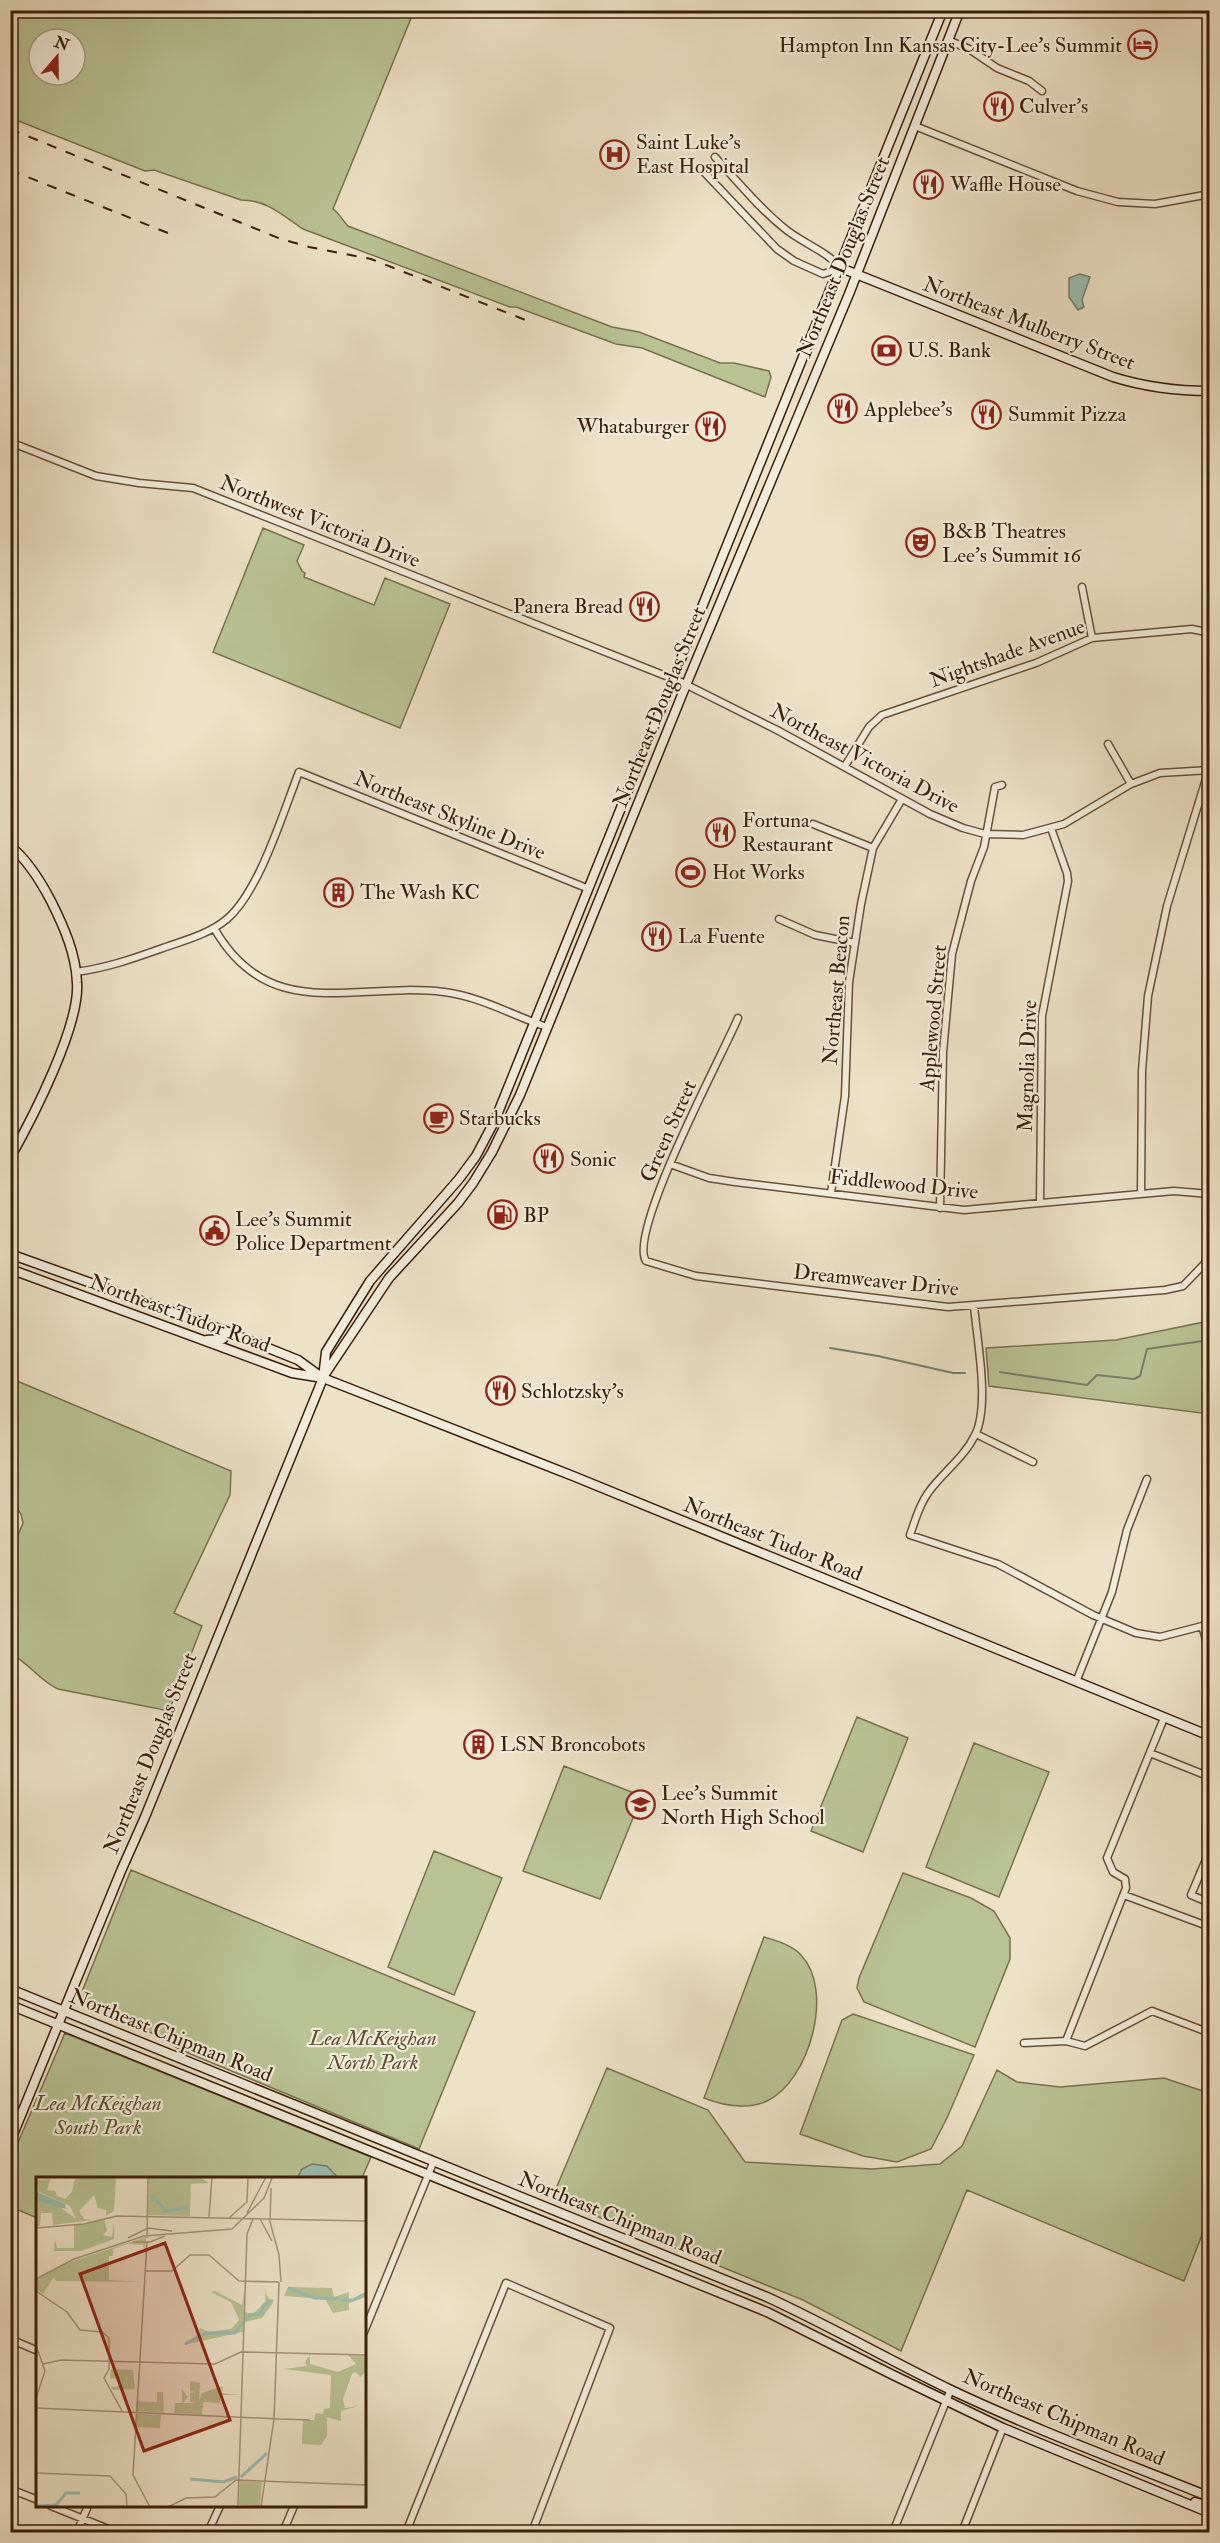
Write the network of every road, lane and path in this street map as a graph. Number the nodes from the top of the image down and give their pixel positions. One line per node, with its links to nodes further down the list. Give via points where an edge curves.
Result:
1 (943, 10): 9 (main road, Northeast Douglas Street)
2 (960, 10): 3 (main road, Northeast Douglas Street)
3 (948, 40): 4 (street); 5 (main road, Northeast Douglas Street)
4 (1042, 91)
5 (915, 126): 8 (street, via 1077,191 1118,202 1155,204); 10 (main road, Northeast Douglas Street)
6 (715, 157): 9 (street, via 782,226 830,256)
7 (702, 170): 9 (street, via 777,249 794,261 823,274)
8 (1209, 194)
9 (841, 268): 10 (main road, Northeast Mulberry Street); 17 (main road, Northeast Douglas Street)
10 (856, 274): 11 (main road, Northeast Mulberry Street, via 1113,377 1174,391); 18 (main road, Northeast Douglas Street)
11 (1209, 391)
12 (10, 442): 16 (street, Northwest Victoria Drive, via 96,476 193,488)
13 (1082, 587): 15 (street)
14 (1209, 633): 15 (street, Nightshade Avenue, via 1192,629)
15 (1092, 638): 20 (street, Nightshade Avenue, via 1036,663 882,715 869,727)
16 (611, 656): 17 (street, Northeast Victoria Drive)
17 (674, 679): 18 (street, Northeast Victoria Drive); 30 (main road, Northeast Douglas Street)
18 (686, 685): 20 (street, Northeast Victoria Drive); 31 (main road, Northeast Douglas Street)
19 (1108, 744): 22 (street)
20 (845, 766): 24 (street, Northeast Victoria Drive)
21 (1209, 769): 22 (street, Northeast Victoria Drive, via 1160,773); 42 (street, via 1167,906 1148,996 1142,1071)
22 (1131, 784): 26 (street, Northeast Victoria Drive, via 1065,824)
23 (1002, 785): 27 (street, Applewood Street, via 995,787)
24 (902, 798): 27 (street, Northeast Victoria Drive, via 943,820); 29 (street, Northeast Beacon)
25 (813, 824): 29 (street)
26 (1051, 828): 27 (street, Northeast Victoria Drive, via 1023,835); 44 (street, Magnolia Drive, via 1068,881 1042,1016)
27 (985, 834): 45 (street, Applewood Street, via 956,933 948,986)
28 (10, 846): 35 (main road, via 44,888 64,926)
29 (873, 848): 34 (street, Northeast Beacon)
30 (589, 889): 31 (main road, via 597,898); 33 (street, Northeast Skyline Drive, via 299,772 254,885 238,908); 37 (main road, Northeast Douglas Street)
31 (596, 909): 38 (main road, Northeast Douglas Street)
32 (779, 920): 34 (street, via 815,935)
33 (214, 928): 35 (street, via 117,964); 37 (street, via 235,960 275,986 308,992 444,992)
34 (855, 943): 41 (street, Northeast Beacon, via 847,1008 845,1096)
35 (76, 972): 39 (main road, via 78,986 68,1031 32,1119)
36 (738, 1018): 40 (street, Green Street)
37 (534, 1023): 38 (street); 53 (main road, Northeast Douglas Street, via 495,1120 476,1156 370,1281 326,1352)
38 (547, 1027): 53 (main road, Northeast Douglas Street, via 520,1095 482,1168 458,1203 389,1278)
39 (10, 1158)
40 (670, 1164): 41 (street, Fiddlewood Drive, via 709,1178); 48 (street, Green Street, via 649,1218 643,1252)
41 (831, 1193): 45 (street, Fiddlewood Drive)
42 (1141, 1194): 43 (street, Fiddlewood Drive); 44 (street, Fiddlewood Drive)
43 (1209, 1194)
44 (1040, 1202): 45 (street, Fiddlewood Drive, via 993,1209)
45 (940, 1208)
46 (10, 1254): 51 (main road, Northeast Tudor Road)
47 (1209, 1258): 50 (street, Dreamweaver Drive, via 1183,1286 1165,1290)
48 (646, 1261): 50 (street, Dreamweaver Drive, via 696,1276 948,1307)
49 (10, 1269): 52 (main road, Northeast Tudor Road)
50 (974, 1306): 54 (street, via 982,1400)
51 (228, 1332): 52 (main road, via 223,1339); 53 (main road, Northeast Tudor Road, via 298,1360)
52 (204, 1341): 53 (main road, Northeast Tudor Road, via 291,1373)
53 (323, 1378): 60 (main road, Northeast Tudor Road); 73 (main road, Northeast Douglas Street)
54 (976, 1434): 55 (street); 57 (street, via 928,1493 910,1535 998,1564)
55 (1033, 1462)
56 (1147, 1479): 57 (street, via 1127,1530)
57 (1102, 1619): 58 (street, via 1148,1636 1172,1635); 60 (street)
58 (1206, 1625): 59 (street)
59 (1209, 1653)
60 (1076, 1682): 61 (main road, Northeast Tudor Road)
61 (1164, 1718): 62 (main road, Northeast Tudor Road); 63 (street)
62 (1209, 1736)
63 (1150, 1753): 64 (street); 68 (street, via 1107,1858 1113,1872 1125,1879)
64 (1209, 1777)
65 (1209, 1850): 66 (street)
66 (1200, 1873): 67 (street); 69 (street, via 1191,1895)
67 (1209, 1877)
68 (1124, 1895): 70 (street); 76 (street)
69 (1209, 1903)
70 (1209, 1927)
71 (10, 1989): 73 (main road, Northeast Chipman Road)
72 (10, 2005): 74 (main road, Northeast Chipman Road)
73 (65, 2011): 74 (main road, Northeast Douglas Street); 79 (main road, Northeast Chipman Road)
74 (59, 2024): 78 (main road, Northeast Douglas Street); 80 (main road, Northeast Chipman Road)
75 (1209, 2033): 76 (street, via 1152,2011 1085,2046)
76 (1066, 2041): 77 (street)
77 (1024, 2043)
78 (10, 2142)
79 (434, 2163): 80 (street); 84 (main road, Northeast Chipman Road, via 767,2297)
80 (429, 2175): 81 (street); 85 (main road, Northeast Chipman Road, via 767,2312)
81 (366, 2327)
82 (10, 2338): 83 (street)
83 (36, 2349)
84 (951, 2390): 85 (street); 89 (main road, Northeast Chipman Road)
85 (946, 2402): 86 (main road, Northeast Chipman Road); 104 (street)
86 (1004, 2428): 88 (main road, Northeast Chipman Road); 105 (street)
87 (10, 2488): 90 (street)
88 (1168, 2496): 91 (main road); 96 (main road, Northeast Chipman Road)
89 (1209, 2497)
90 (36, 2499)
91 (1209, 2506)
92 (55, 2507): 97 (street)
93 (87, 2507): 97 (street)
94 (219, 2507): 100 (street)
95 (293, 2507): 101 (street)
96 (1209, 2513)
97 (82, 2519): 98 (street); 99 (street)
98 (77, 2532)
99 (116, 2532)
100 (208, 2532)
101 (283, 2532)
102 (406, 2532): 103 (street, via 506,2283 610,2328)
103 (532, 2532)
104 (893, 2532)
105 (962, 2532)

